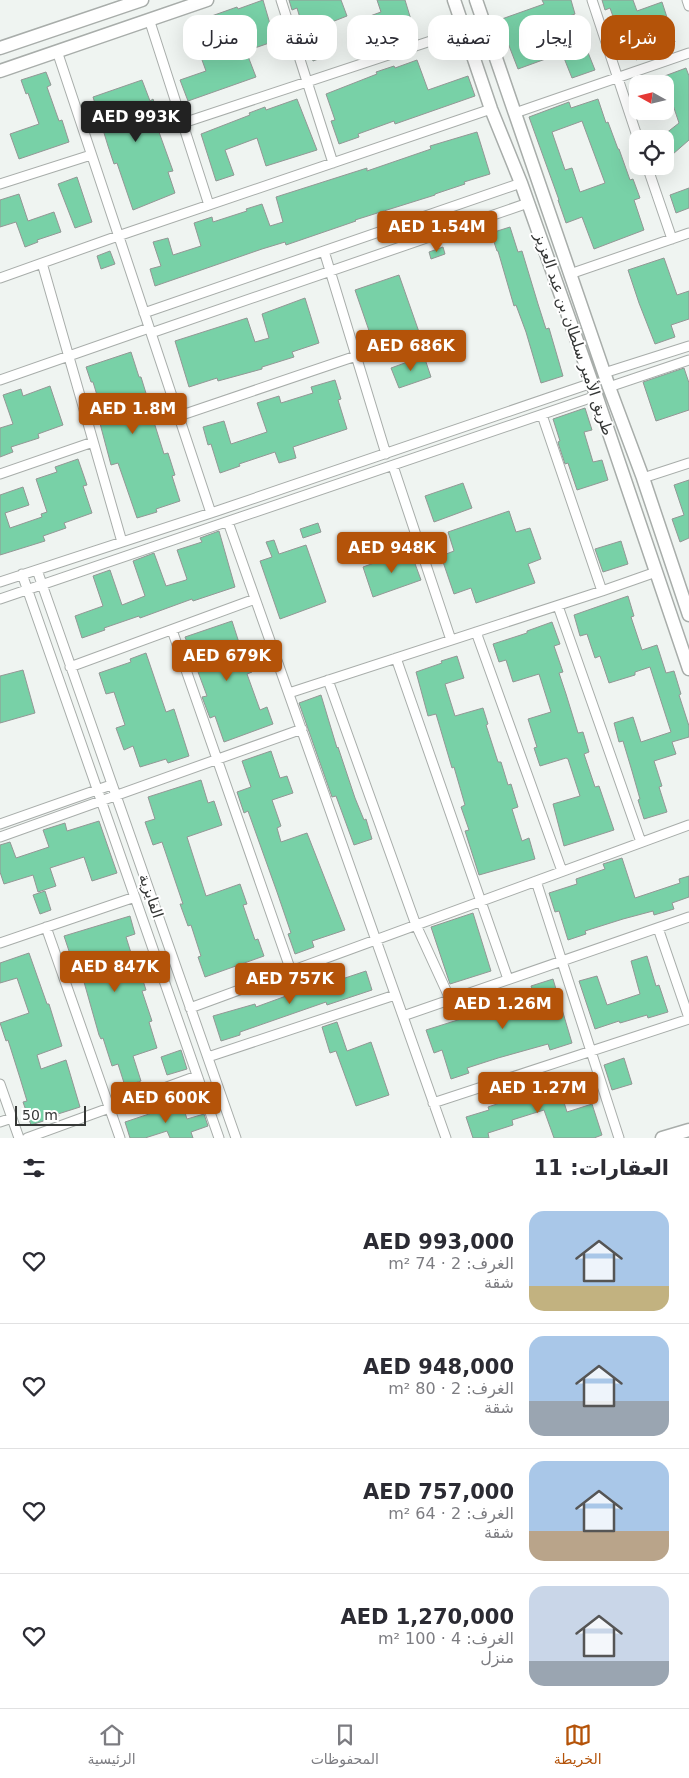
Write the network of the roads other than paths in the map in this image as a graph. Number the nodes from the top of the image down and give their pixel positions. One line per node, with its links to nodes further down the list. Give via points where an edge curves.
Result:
1 (142, 0): 12 (main road)
2 (207, 0): 10 (main road)
3 (281, 0): 18 (street)
4 (454, 0): 9 (main road, طريق الأمير سلطان بن عبد العزيز)
5 (476, 0): 20 (main road, طريق الأمير سلطان بن عبد العزيز)
6 (592, 0): 17 (street)
7 (687, 0): 8 (street)
8 (689, 6)
9 (459, 15)
10 (149, 19): 13 (main road); 21 (street)
11 (428, 42): 18 (street)
12 (0, 48)
13 (57, 51): 16 (main road); 23 (street)
14 (689, 53): 17 (street)
15 (474, 60): 19 (main road, طريق الأمير سلطان بن عبد العزيز)
16 (0, 70)
17 (618, 78): 20 (street); 22 (street)
18 (307, 83): 21 (street); 24 (street)
19 (491, 110): 24 (street); 26 (main road, طريق الأمير سلطان بن عبد العزيز)
20 (515, 113): 36 (main road, طريق الأمير سلطان بن عبد العزيز)
21 (183, 123): 29 (street)
22 (635, 130)
23 (91, 154): 27 (street); 31 (street)
24 (333, 163): 29 (street)
25 (650, 175): 32 (street)
26 (521, 183): 28 (main road, طريق الأمير سلطان بن عبد العزيز); 33 (street)
27 (0, 184)
28 (528, 203): 35 (street); 46 (main road, طريق الأمير سلطان بن عبد العزيز)
29 (209, 205): 31 (street)
30 (689, 233): 32 (street)
31 (118, 236): 34 (street); 38 (street)
32 (672, 239): 36 (street)
33 (324, 251): 35 (street); 38 (street)
34 (42, 263): 37 (street); 41 (street)
35 (330, 271): 39 (street); 42 (street)
36 (570, 274): 44 (main road, طريق الأمير سلطان بن عبد العزيز)
37 (0, 278)
38 (144, 313): 39 (street)
39 (150, 331): 41 (street); 50 (street)
40 (689, 346): 44 (street)
41 (68, 356): 45 (street); 51 (street)
42 (356, 356): 50 (street); 52 (street)
43 (689, 360): 47 (street)
44 (604, 373): 47 (main road, طريق الأمير سلطان بن عبد العزيز)
45 (0, 380)
46 (592, 383): 48 (main road, طريق الأمير سلطان بن عبد العزيز); 52 (street)
47 (609, 387): 56 (main road, طريق الأمير سلطان بن عبد العزيز)
48 (596, 396): 49 (street); 61 (main road, طريق الأمير سلطان بن عبد العزيز)
49 (542, 415): 54 (street); 66 (street)
50 (178, 416): 57 (street)
51 (93, 442): 55 (street); 59 (street)
52 (386, 454): 57 (street)
53 (689, 463): 56 (street)
54 (393, 466): 58 (street); 73 (street)
55 (0, 474)
56 (643, 478): 70 (main road, طريق الأمير سلطان بن عبد العزيز)
57 (211, 513): 59 (street)
58 (228, 522): 64 (street); 68 (street)
59 (122, 542): 60 (street)
60 (37, 570): 62 (street); 64 (street, الفايزية)
61 (656, 572): 66 (street); 76 (main road, طريق الأمير سلطان بن عبد العزيز)
62 (22, 574): 63 (street); 65 (street, الفايزية)
63 (0, 582)
64 (42, 584): 65 (street); 75 (street, الفايزية)
65 (28, 590): 67 (street); 82 (street, الفايزية)
66 (602, 591): 69 (street)
67 (0, 599)
68 (256, 599): 71 (street); 78 (street)
69 (558, 606): 72 (street); 88 (street)
70 (689, 615)
71 (172, 630): 75 (street); 80 (street)
72 (476, 632): 73 (street); 89 (street)
73 (451, 640): 74 (street)
74 (396, 658): 77 (street); 92 (street)
75 (70, 666): 81 (street, الفايزية)
76 (689, 670)
77 (328, 680): 78 (street); 94 (street)
78 (288, 693): 79 (street)
79 (302, 729): 80 (street); 97 (street)
80 (217, 759): 83 (street); 100 (street)
81 (111, 784): 82 (street); 83 (street, الفايزية)
82 (96, 790): 84 (street, الفايزية); 85 (street)
83 (116, 796): 84 (street); 104 (street, الفايزية)
84 (102, 801): 87 (street); 91 (street, الفايزية)
85 (0, 824)
86 (689, 824): 88 (street)
87 (0, 837)
88 (641, 842): 89 (street)
89 (562, 871): 90 (street)
90 (536, 881): 92 (street); 99 (street)
91 (135, 897): 95 (street); 109 (street, الفايزية)
92 (480, 902): 94 (street); 101 (street)
93 (689, 917): 96 (street)
94 (416, 925): 97 (street); 103 (street)
95 (46, 927): 98 (street); 112 (street)
96 (658, 928): 99 (street); 106 (street)
97 (376, 940): 100 (street); 102 (street)
98 (0, 943)
99 (562, 961): 101 (street); 107 (street)
100 (291, 971): 104 (street)
101 (508, 979): 103 (street)
102 (395, 995): 105 (street); 108 (street)
103 (450, 1000): 105 (street)
104 (190, 1008): 108 (street, الفايزية)
105 (403, 1016): 111 (street)
106 (689, 1018): 107 (street)
107 (590, 1052): 111 (street); 122 (street)
108 (208, 1057): 120 (street, الفايزية)
109 (197, 1076): 112 (street); 119 (street, الفايزية)
110 (0, 1084): 113 (street)
111 (434, 1103): 121 (street)
112 (109, 1108): 117 (street); 118 (street)
113 (12, 1118): 114 (street); 116 (street)
114 (0, 1122)
115 (689, 1130): 123 (main road)
116 (19, 1138)
117 (27, 1138)
118 (120, 1138)
119 (219, 1138)
120 (236, 1138)
121 (446, 1138)
122 (619, 1138)
123 (662, 1138)

